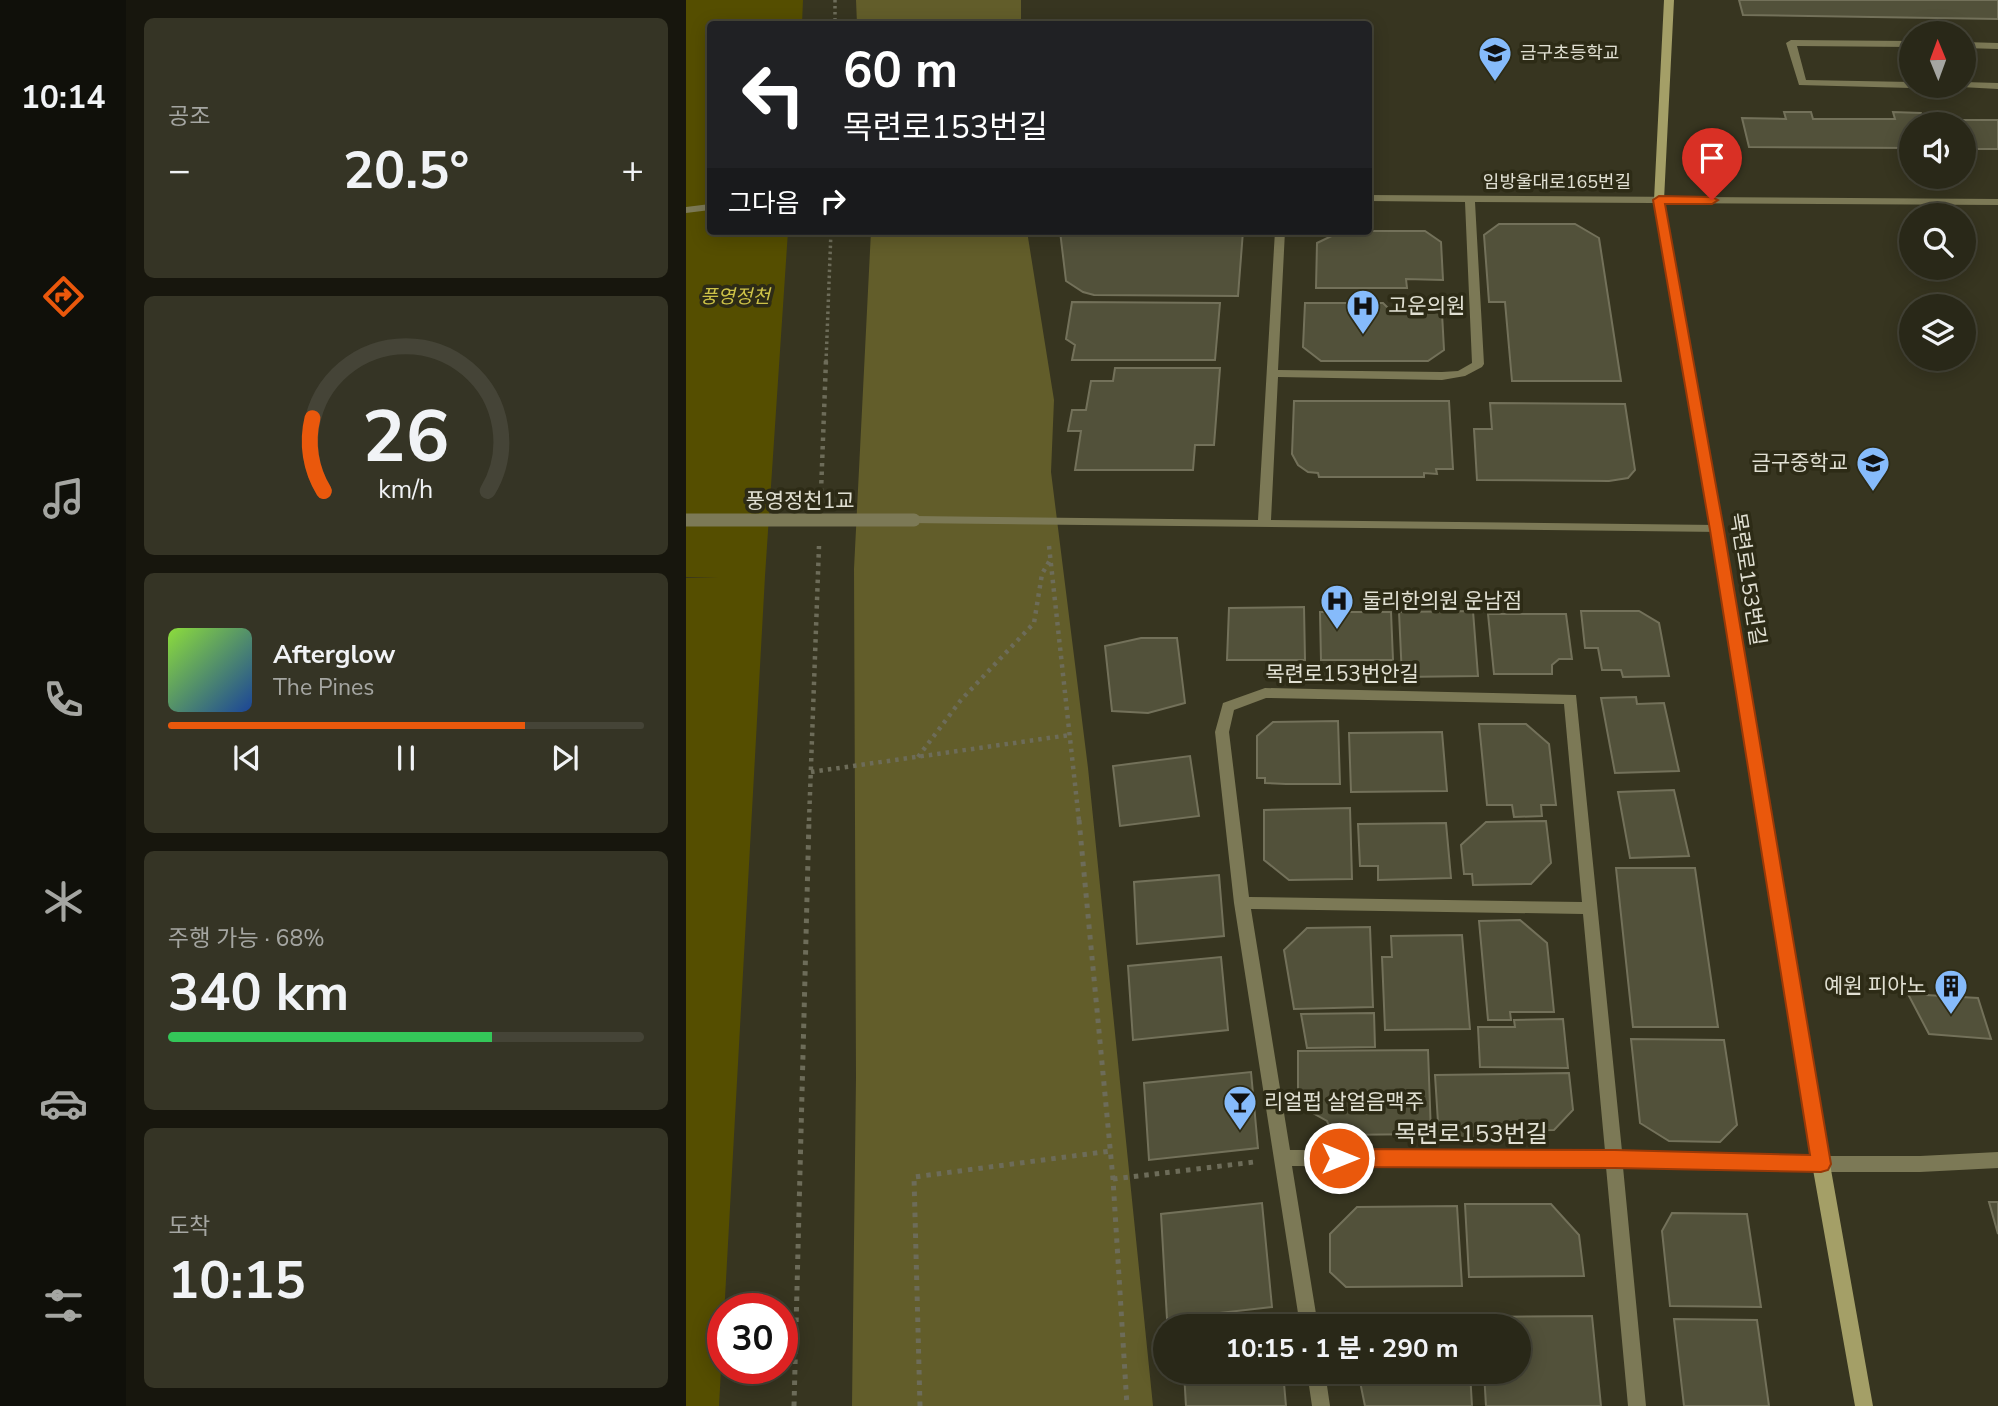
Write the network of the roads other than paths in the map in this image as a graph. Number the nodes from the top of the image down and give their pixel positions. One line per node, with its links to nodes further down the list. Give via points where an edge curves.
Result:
1 (1669, 0): 10 (street, 목련로153번길)
2 (1899, 44): 5 (street, via 1791,43 1802,83)
3 (1976, 45): 4 (street)
4 (1998, 46)
5 (1899, 85)
6 (1976, 86): 7 (street)
7 (1998, 86)
8 (1372, 198): 9 (street, 임방울대로165번길)
9 (1470, 199): 10 (street, 임방울대로165번길); 15 (street, via 1478,363 1472,369 1442,376)
10 (1659, 200): 11 (street, 임방울대로165번길); 18 (street, 목련로153번길)
11 (1998, 202)
12 (707, 207): 13 (street)
13 (686, 210)
14 (1280, 235): 15 (street)
15 (1273, 373): 17 (street)
16 (686, 520): 17 (street, 풍영정천1교, bridge)
17 (1264, 524): 18 (street, 풍영정천1교)
18 (1717, 530): 24 (street, 목련로153번길)
19 (1242, 903): 20 (street); 20 (street, 목련로153번안길, via 1222,732 1228,707 1265,693 1571,699); 21 (street, 목련로153번안길)
20 (1590, 908): 22 (street)
21 (1284, 1158): 22 (street, 목련로153번길); 25 (street, 목련로153번안길)
22 (1615, 1159): 24 (street, 목련로153번길); 28 (street)
23 (1998, 1160): 24 (street)
24 (1821, 1164): 29 (street, 목련로153번길)
25 (1307, 1314)
26 (1318, 1384): 27 (street)
27 (1321, 1406)
28 (1637, 1406)
29 (1864, 1406)

